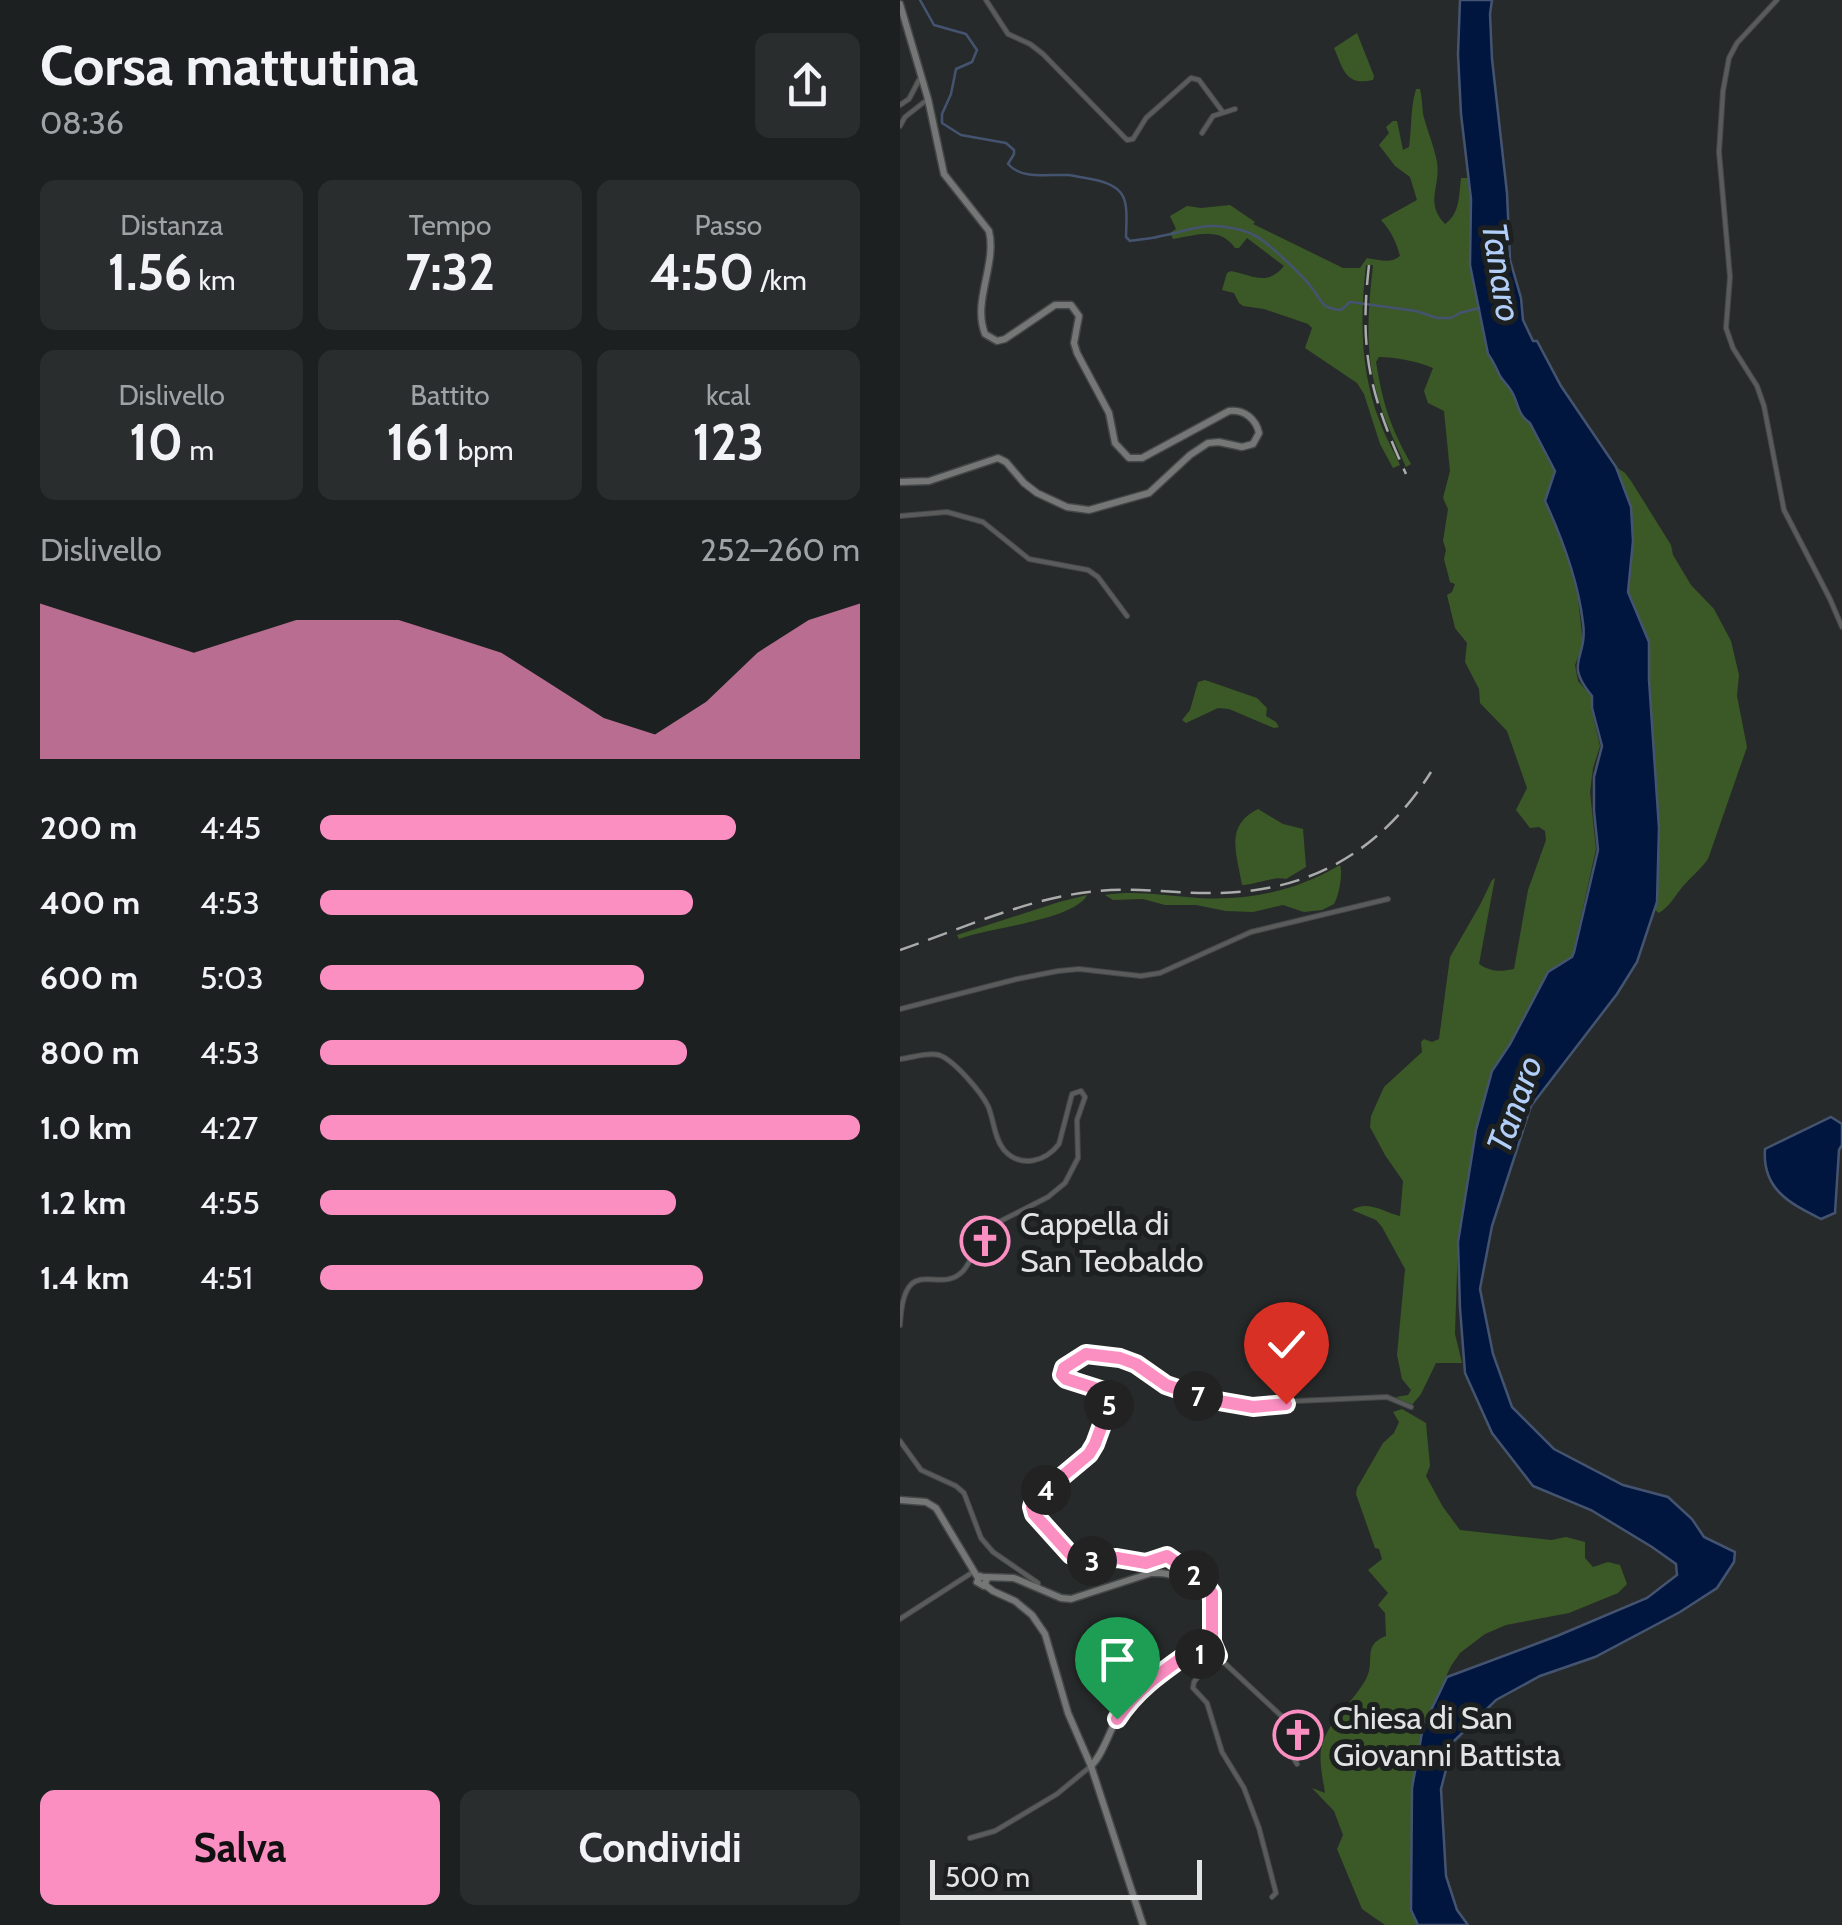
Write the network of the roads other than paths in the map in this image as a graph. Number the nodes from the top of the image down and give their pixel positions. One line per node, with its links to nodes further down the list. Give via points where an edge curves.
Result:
1 (986, 0): 8 (street, via 1008,34 1043,54 1127,140 1191,78)
2 (1778, 0): 14 (street, via 1737,42 1723,93 1726,328 1764,406 1784,510)
3 (900, 2): 4 (main road)
4 (921, 75): 5 (main road); 6 (street)
5 (928, 99): 9 (street); 11 (main road, via 944,174 991,240 980,314 985,334 997,342 1056,305 1071,305 1078,316 1076,352 1109,414 1115,443 1133,460 1229,411 1246,414 1260,433 1245,447 1208,443 1148,493 1089,510 1037,492 998,458 930,481)
6 (900, 105)
7 (1235, 109): 8 (street)
8 (1222, 112): 10 (street)
9 (900, 126)
10 (1202, 133)
11 (900, 482)
12 (900, 516): 13 (street, via 947,512 984,522 1029,559 1088,570)
13 (1126, 616)
14 (1842, 627)
15 (1388, 899): 16 (street, via 1251,932 1160,973 1058,971)
16 (900, 1009)
17 (900, 1059): 18 (street, via 938,1055 955,1066 988,1108 1002,1148 1022,1161 1054,1150 1072,1094 1081,1091 1086,1098 1077,1120 1078,1158 1065,1183 987,1228 961,1273 912,1284)
18 (900, 1325)
19 (1411, 1407): 25 (street, via 1387,1397 1253,1407 1166,1385 1120,1358 1086,1354 1064,1368 1066,1379 1104,1391 1110,1403 1092,1449 1034,1500 1033,1513 1079,1560 1146,1563 1167,1556 1202,1580 1212,1593)
20 (900, 1441): 23 (street, via 921,1470 964,1492 981,1538)
21 (900, 1500): 22 (main road, via 936,1508)
22 (984, 1578): 23 (main road, via 1014,1578); 24 (street); 30 (main road, via 1032,1615 1045,1634)
23 (1038, 1588): 25 (main road, via 1071,1599 1164,1572 1202,1592)
24 (900, 1619)
25 (1212, 1642): 26 (main road)
26 (1215, 1657): 27 (street); 30 (main road, via 1186,1655 1143,1686); 32 (street, via 1193,1688 1207,1703 1222,1752 1244,1788)
27 (1290, 1727): 28 (street); 29 (street)
28 (1304, 1732)
29 (1297, 1764)
30 (1091, 1766): 31 (street, via 994,1832); 33 (main road)
31 (970, 1838)
32 (1272, 1897)
33 (1142, 1924)

